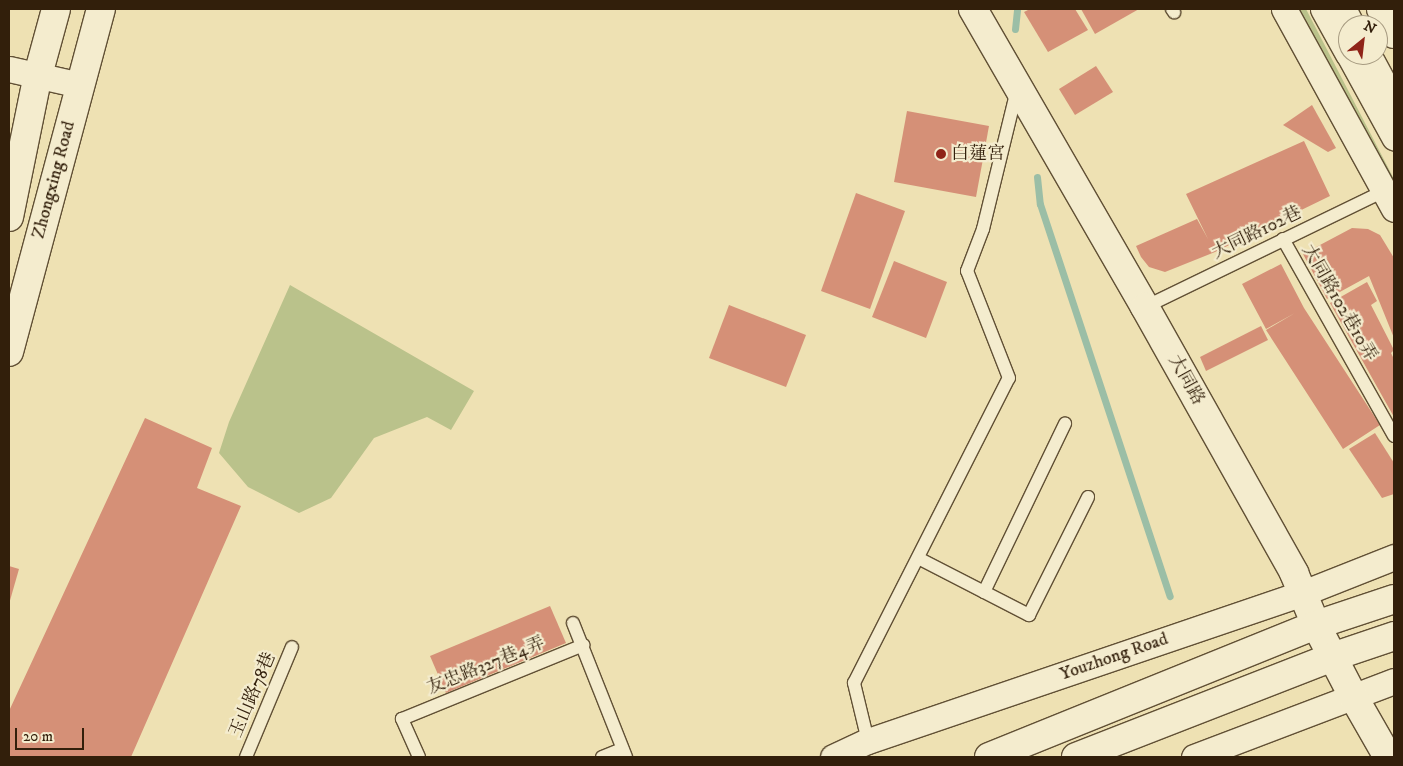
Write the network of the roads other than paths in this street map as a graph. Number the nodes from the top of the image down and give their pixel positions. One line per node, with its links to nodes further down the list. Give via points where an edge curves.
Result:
1 (56, 9): 12 (street, Zhongxing Road)
2 (101, 9): 13 (street, Zhongxing Road)
3 (973, 9): 14 (street, 大同路)
4 (1284, 9): 17 (street)
5 (1323, 9): 8 (street)
6 (1381, 9): 7 (street)
7 (1394, 34)
8 (1338, 36)
9 (1354, 65): 16 (street)
10 (1372, 65): 15 (street)
11 (9, 69): 12 (street)
12 (38, 74): 13 (street); 18 (street, Zhongxing Road)
13 (80, 85): 21 (street, Zhongxing Road)
14 (1018, 85): 20 (street, 大同路); 26 (lane, via 983,229 967,270 1009,378)
15 (1394, 105)
16 (1394, 137)
17 (1389, 200): 19 (lane, 大同路102巷)
18 (9, 217)
19 (1283, 239): 20 (lane, 大同路102巷); 23 (lane, 大同路102巷10弄)
20 (1145, 307): 28 (street, 大同路)
21 (9, 352)
22 (1064, 424): 27 (lane)
23 (1394, 436)
24 (1088, 497): 27 (lane, via 1030,615)
25 (1394, 557): 28 (street, Youzhong Road)
26 (918, 558): 27 (lane); 38 (lane, via 854,683)
27 (984, 592)
28 (1303, 593): 31 (street, 大同路); 38 (street, Youzhong Road)
29 (1394, 599): 31 (street)
30 (573, 623): 33 (lane)
31 (1316, 625): 35 (street, 大同路); 44 (street)
32 (1394, 636): 35 (street)
33 (583, 645): 39 (lane); 41 (lane, 友忠路327巷4弄, via 402,719)
34 (292, 647): 40 (lane, 玉山路78巷)
35 (1332, 656): 37 (street, 大同路); 45 (street)
36 (1394, 681): 37 (street)
37 (1352, 696): 46 (street); 47 (street, 大同路)
38 (868, 741): 43 (street, Youzhong Road)
39 (624, 753): 42 (lane)
40 (246, 757)
41 (419, 757)
42 (602, 757)
43 (833, 757)
44 (989, 757)
45 (1076, 757)
46 (1194, 757)
47 (1388, 757)

